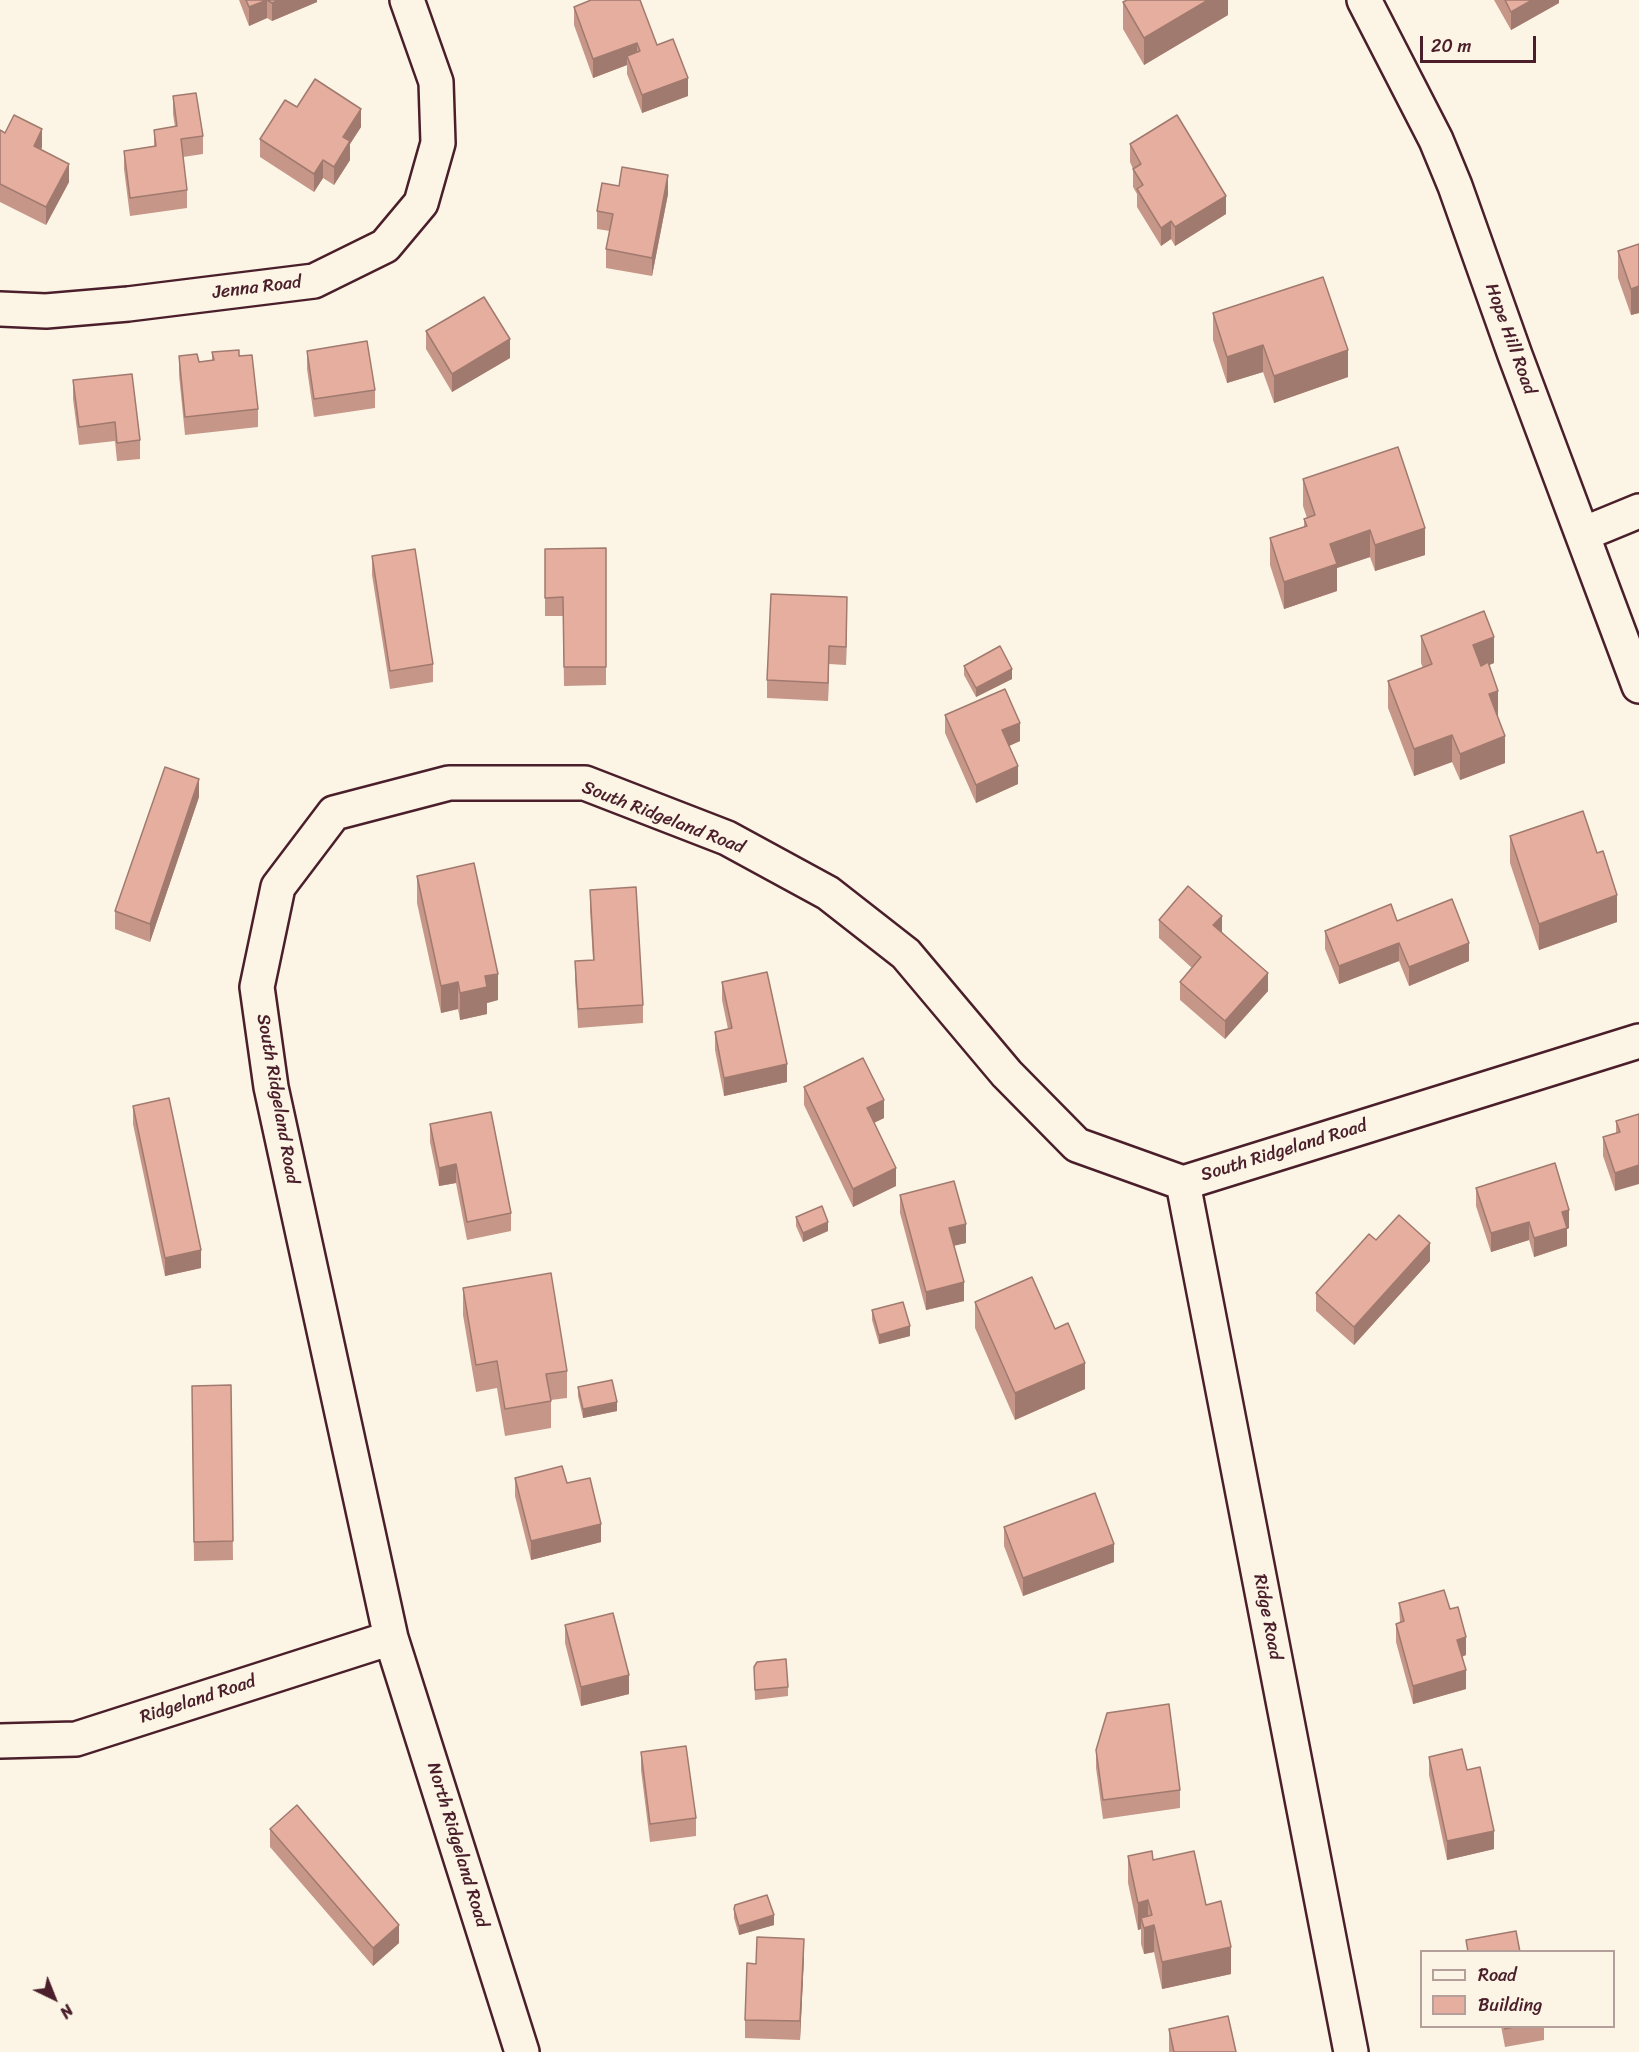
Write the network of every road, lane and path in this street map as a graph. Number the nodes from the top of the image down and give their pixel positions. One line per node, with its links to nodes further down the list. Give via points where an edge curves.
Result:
1 (407, 0): 3 (street, Jenna Road, via 436,82 438,143 421,204 385,246 314,280 58,310)
2 (1364, 0): 5 (street, Hope Hill Road, via 1436,140 1455,186)
3 (0, 309)
4 (1639, 511): 5 (street)
5 (1582, 534): 6 (street, Hope Hill Road)
6 (1639, 686)
7 (1639, 1041): 8 (street, South Ridgeland Road)
8 (1184, 1183): 9 (street, South Ridgeland Road, via 1077,1145 1007,1074 906,954 828,893 727,838 585,783 449,783 334,813 278,887 257,987 271,1087); 12 (street, Ridge Road)
9 (391, 1638): 10 (street, Ridgeland Road, via 76,1739); 11 (street, North Ridgeland Road)
10 (0, 1741)
11 (522, 2052)
12 (1351, 2052)

